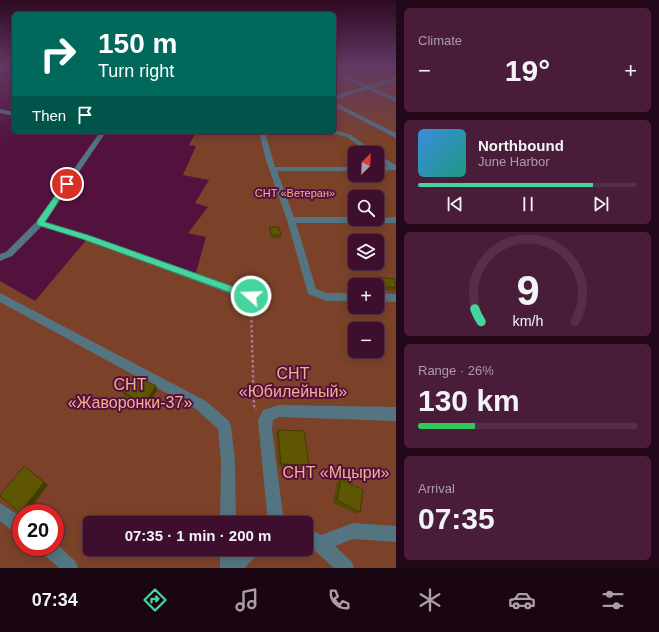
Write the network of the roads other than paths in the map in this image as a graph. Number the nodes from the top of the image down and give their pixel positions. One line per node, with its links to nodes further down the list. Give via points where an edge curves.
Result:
1 (355, 92): 3 (street)
2 (378, 92): 4 (street)
3 (336, 97)
4 (396, 100)
5 (336, 105): 11 (street)
6 (0, 111): 7 (street)
7 (12, 114)
8 (336, 133): 12 (street, via 349,136)
9 (102, 134): 20 (street)
10 (263, 134): 15 (street)
11 (396, 136)
12 (363, 146)
13 (384, 160): 14 (street)
14 (396, 168): 17 (street)
15 (272, 169): 16 (street); 18 (street)
16 (348, 169)
17 (384, 169)
18 (291, 220): 19 (street); 24 (street, via 312,291 323,297)
19 (396, 220)
20 (40, 223): 21 (street, via 9,254); 22 (street)
21 (0, 258)
22 (251, 296)
23 (0, 297): 29 (street, via 201,405 224,426 228,461)
24 (348, 297)
25 (384, 297): 26 (street)
26 (396, 298)
27 (396, 414): 30 (street, via 279,411 268,415 265,420)
28 (0, 511): 31 (street)
29 (228, 516)
30 (275, 516)
31 (12, 520)
32 (396, 534): 34 (street, via 353,531)
33 (313, 539): 34 (street)
34 (320, 544): 41 (street)
35 (59, 556): 38 (street)
36 (228, 556): 39 (street)
37 (243, 556): 40 (street)
38 (70, 568)
39 (228, 568)
40 (235, 568)
41 (346, 568)

